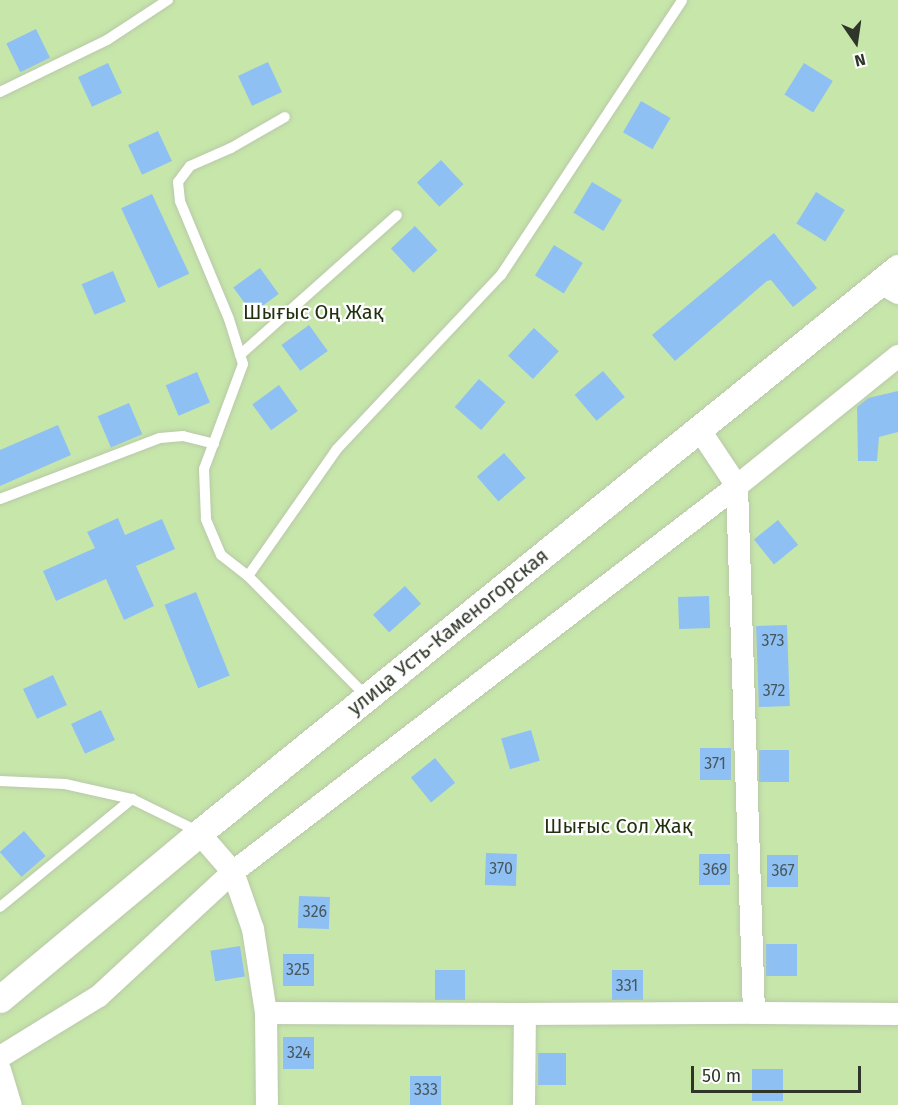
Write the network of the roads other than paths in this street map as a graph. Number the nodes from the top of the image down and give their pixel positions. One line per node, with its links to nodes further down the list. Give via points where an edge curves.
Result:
1 (168, 0): 3 (lane, via 107,40)
2 (682, 0): 13 (lane, via 501,274 337,449)
3 (0, 92)
4 (285, 117): 7 (lane, via 190,166 178,182 180,201)
5 (397, 215): 7 (lane)
6 (892, 281): 9 (street, улица Усть-Каменогорская)
7 (240, 354): 10 (lane, via 243,364)
8 (898, 356): 11 (street)
9 (699, 429): 11 (street); 14 (street, улица Усть-Каменогорская)
10 (214, 444): 12 (lane, via 183,436 160,438); 13 (lane, via 204,469 206,519 221,555)
11 (737, 486): 18 (street); 22 (street)
12 (0, 499)
13 (248, 576): 14 (lane)
14 (368, 697): 17 (street, улица Усть-Каменогорская)
15 (0, 780): 16 (lane, via 65,783)
16 (132, 799): 17 (lane); 19 (lane)
17 (199, 832): 18 (street); 20 (street, улица Усть-Каменогорская)
18 (233, 872): 21 (street, via 254,929); 25 (street, via 99,996)
19 (0, 907)
20 (0, 999)
21 (266, 1013): 23 (street); 28 (street)
22 (754, 1013): 23 (street); 24 (street)
23 (525, 1014): 29 (street)
24 (898, 1014)
25 (0, 1057)
26 (0, 1070): 27 (street)
27 (11, 1105)
28 (267, 1105)
29 (524, 1105)

